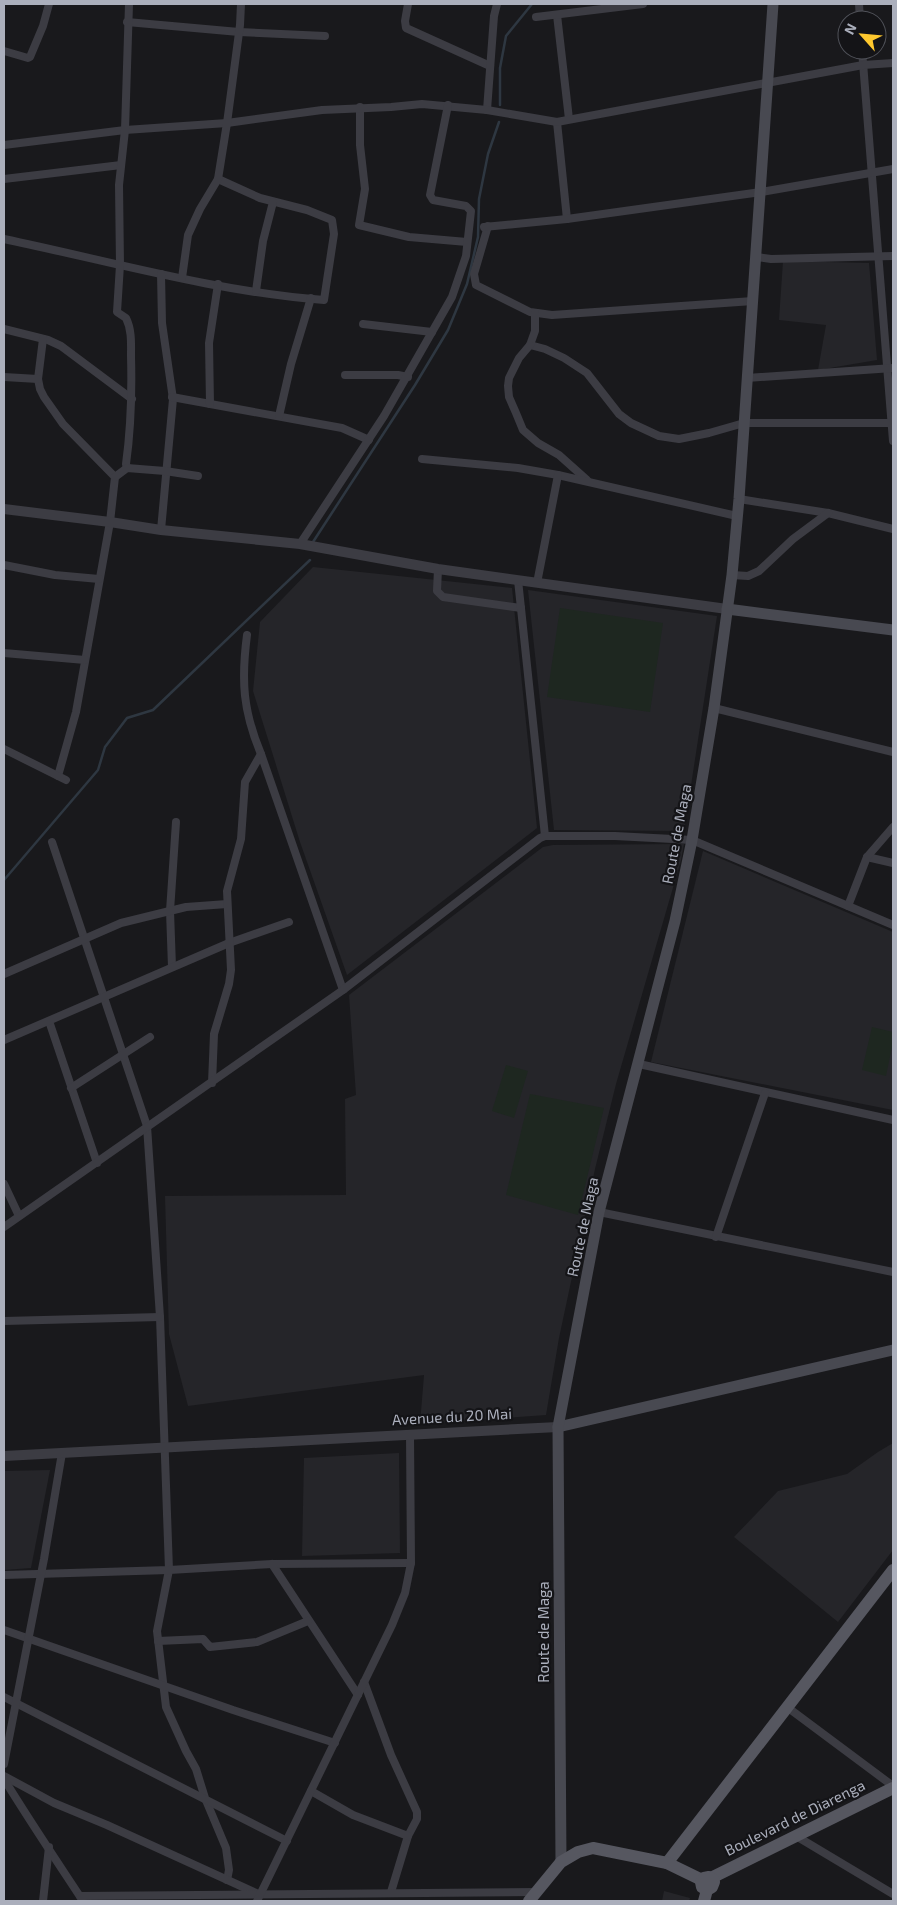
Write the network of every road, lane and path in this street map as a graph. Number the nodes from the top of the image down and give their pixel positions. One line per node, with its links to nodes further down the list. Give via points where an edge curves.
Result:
1 (49, 4): 13 (street, via 30,57)
2 (129, 4): 10 (street)
3 (241, 4): 11 (street)
4 (408, 4): 17 (street, via 406,28)
5 (497, 4): 17 (street)
6 (644, 4): 8 (street)
7 (773, 4): 18 (main road, Route de Maga)
8 (557, 15): 9 (street); 22 (street)
9 (536, 17)
10 (127, 22): 11 (street); 25 (street)
11 (239, 32): 12 (street); 24 (street)
12 (325, 36)
13 (4, 51)
14 (863, 60): 16 (street)
15 (893, 63): 16 (street)
16 (863, 65): 18 (street); 29 (street)
17 (490, 66): 21 (street)
18 (768, 83): 22 (street); 32 (main road, Route de Maga)
19 (448, 105): 20 (street); 21 (street); 36 (street, via 430,195 433,200 469,208)
20 (360, 108): 24 (street, via 322,110); 36 (street, via 365,189 359,225 409,238)
21 (487, 110): 23 (street)
22 (569, 119): 23 (street)
23 (557, 122): 34 (street)
24 (227, 124): 25 (street); 31 (street)
25 (125, 130): 26 (street); 27 (street)
26 (4, 145)
27 (122, 166): 30 (street); 40 (street, via 119,184)
28 (893, 169): 29 (street)
29 (871, 172): 32 (street); 37 (street)
30 (4, 179)
31 (218, 180): 33 (street); 42 (street, via 188,235)
32 (761, 192): 34 (street); 39 (main road, Route de Maga)
33 (273, 202): 44 (street); 45 (street, via 307,210 333,222 324,300)
34 (567, 219): 47 (street, via 486,226 474,274 476,285)
35 (4, 239): 40 (street)
36 (467, 242): 50 (street, via 460,277)
37 (877, 256): 38 (street); 39 (street); 53 (street)
38 (893, 256)
39 (757, 257): 46 (main road, Route de Maga)
40 (120, 265): 41 (street); 60 (street, via 116,312 126,318 130,333)
41 (161, 274): 42 (street); 59 (street, via 162,323)
42 (182, 278): 43 (street)
43 (218, 284): 44 (street); 61 (street, via 209,343)
44 (256, 291): 45 (street)
45 (311, 298): 62 (street)
46 (753, 301): 47 (street, via 552,315); 57 (main road, Route de Maga)
47 (535, 313): 52 (street, via 535,331)
48 (363, 324): 50 (street)
49 (4, 329): 51 (street)
50 (432, 332): 56 (street)
51 (43, 339): 58 (street); 60 (street, via 61,346)
52 (530, 345): 63 (street, via 564,358 587,373 619,414 654,435 679,439); 73 (street, via 514,366 508,386 509,398 523,430 559,454)
53 (890, 369): 57 (street); 64 (street)
54 (344, 375): 56 (street)
55 (4, 377): 58 (street)
56 (408, 377): 65 (street)
57 (747, 378): 63 (main road, Route de Maga)
58 (38, 379): 71 (street, via 44,397 63,424)
59 (172, 397): 61 (street); 69 (street)
60 (132, 399): 68 (street)
61 (210, 404): 62 (street)
62 (279, 416): 65 (street, via 342,428)
63 (744, 423): 64 (street); 74 (main road, Route de Maga)
64 (893, 423): 66 (street)
65 (369, 440): 81 (street)
66 (893, 441)
67 (422, 459): 70 (street)
68 (128, 468): 69 (street); 71 (street)
69 (165, 471): 72 (street); 80 (street)
70 (558, 475): 73 (street); 87 (street)
71 (115, 476): 78 (street)
72 (198, 476)
73 (589, 482): 77 (street)
74 (739, 499): 76 (street); 77 (main road, Route de Maga)
75 (4, 509): 78 (street)
76 (828, 513): 79 (street); 84 (street, via 758,571 748,576)
77 (737, 516): 84 (main road, Route de Maga)
78 (110, 522): 80 (street); 85 (street)
79 (893, 529)
80 (161, 530): 81 (street)
81 (300, 544): 83 (street)
82 (4, 565): 85 (street)
83 (438, 569): 86 (street); 88 (street, via 437,591 442,597)
84 (732, 575): 89 (main road, Route de Maga)
85 (99, 579): 93 (street)
86 (518, 580): 87 (street); 88 (street)
87 (537, 583): 89 (street)
88 (521, 608): 102 (street)
89 (727, 609): 90 (main road); 94 (main road, Route de Maga)
90 (893, 630)
91 (247, 635): 97 (street, via 244,685 251,729)
92 (4, 653): 93 (street)
93 (85, 660): 98 (street, via 76,712)
94 (714, 708): 96 (street); 103 (main road, Route de Maga)
95 (4, 749): 98 (street)
96 (893, 752)
97 (261, 754): 107 (street, via 245,782 242,834 229,880); 116 (street)
98 (58, 776): 99 (street)
99 (66, 780)
100 (176, 822): 109 (street)
101 (893, 827): 105 (street)
102 (545, 836): 103 (street); 116 (street)
103 (692, 840): 108 (street); 122 (main road, Route de Maga)
104 (52, 842): 112 (street)
105 (867, 858): 106 (street); 108 (street)
106 (893, 862)
107 (227, 904): 109 (street); 113 (street)
108 (848, 906): 111 (street)
109 (170, 911): 112 (street, via 121,923); 114 (street)
110 (290, 922): 113 (street)
111 (893, 926)
112 (85, 938): 115 (street); 117 (street)
113 (228, 944): 114 (street); 123 (street, via 230,977 214,1034)
114 (172, 967): 117 (street)
115 (4, 974)
116 (343, 990): 123 (street)
117 (105, 996): 118 (street); 121 (street)
118 (49, 1020): 120 (street); 124 (street)
119 (150, 1037): 121 (street)
120 (4, 1040)
121 (123, 1054): 124 (street); 127 (street)
122 (639, 1064): 125 (street); 130 (main road, Route de Maga)
123 (212, 1083): 127 (street)
124 (71, 1088): 128 (street)
125 (765, 1093): 126 (street); 133 (street)
126 (893, 1120)
127 (147, 1126): 128 (street); 135 (street)
128 (97, 1163): 131 (street)
129 (4, 1184): 131 (street)
130 (599, 1212): 133 (street); 138 (main road, Route de Maga)
131 (20, 1216): 132 (street)
132 (4, 1227)
133 (716, 1237): 134 (street)
134 (893, 1272)
135 (160, 1317): 136 (street); 140 (street)
136 (4, 1322)
137 (893, 1350): 138 (main road, Avenue du 20 Mai)
138 (558, 1427): 139 (street, Avenue du 20 Mai); 169 (main road, Route de Maga)
139 (410, 1435): 140 (street, Avenue du 20 Mai); 143 (street)
140 (164, 1448): 141 (street, Avenue du 20 Mai); 145 (street)
141 (62, 1453): 142 (street, Avenue du 20 Mai); 147 (street)
142 (4, 1456)
143 (412, 1563): 144 (street); 153 (street, via 405,1594)
144 (272, 1564): 145 (street); 149 (street)
145 (169, 1570): 147 (street); 152 (street, via 157,1627)
146 (893, 1570): 158 (main road)
147 (41, 1573): 148 (street); 151 (street)
148 (4, 1575)
149 (308, 1621): 152 (street, via 264,1640 238,1646 210,1647 203,1639); 155 (street)
150 (4, 1630): 151 (street)
151 (28, 1638): 154 (street); 157 (street)
152 (158, 1641): 154 (street)
153 (364, 1682): 155 (street); 165 (street, via 417,1812)
154 (164, 1686): 159 (street); 164 (street, via 166,1707 196,1769)
155 (358, 1695): 159 (street)
156 (4, 1697): 157 (street)
157 (15, 1703): 160 (street); 164 (street)
158 (787, 1708): 162 (street); 170 (main road)
159 (335, 1743): 163 (street)
160 (4, 1764)
161 (4, 1777): 168 (street, via 36,1832); 171 (street, via 54,1803)
162 (893, 1787): 166 (main road, Boulevard de Diarenga)
163 (311, 1791): 165 (street, via 353,1815); 167 (street)
164 (205, 1798): 167 (street); 171 (street, via 226,1848)
165 (408, 1836): 174 (street)
166 (796, 1836): 172 (main road, Boulevard de Diarenga); 175 (street)
167 (287, 1841): 177 (street)
168 (49, 1847): 178 (street); 179 (street)
169 (561, 1862): 170 (main road, via 578,1852 594,1848); 176 (main road)
170 (667, 1863): 172 (main road)
171 (227, 1880): 177 (street)
172 (706, 1887)
173 (344, 1892): 174 (street); 177 (street); 180 (street)
174 (391, 1892): 176 (street)
175 (893, 1894)
176 (533, 1896)
177 (258, 1897): 178 (street)
178 (82, 1899)
179 (43, 1901)
180 (341, 1901)

